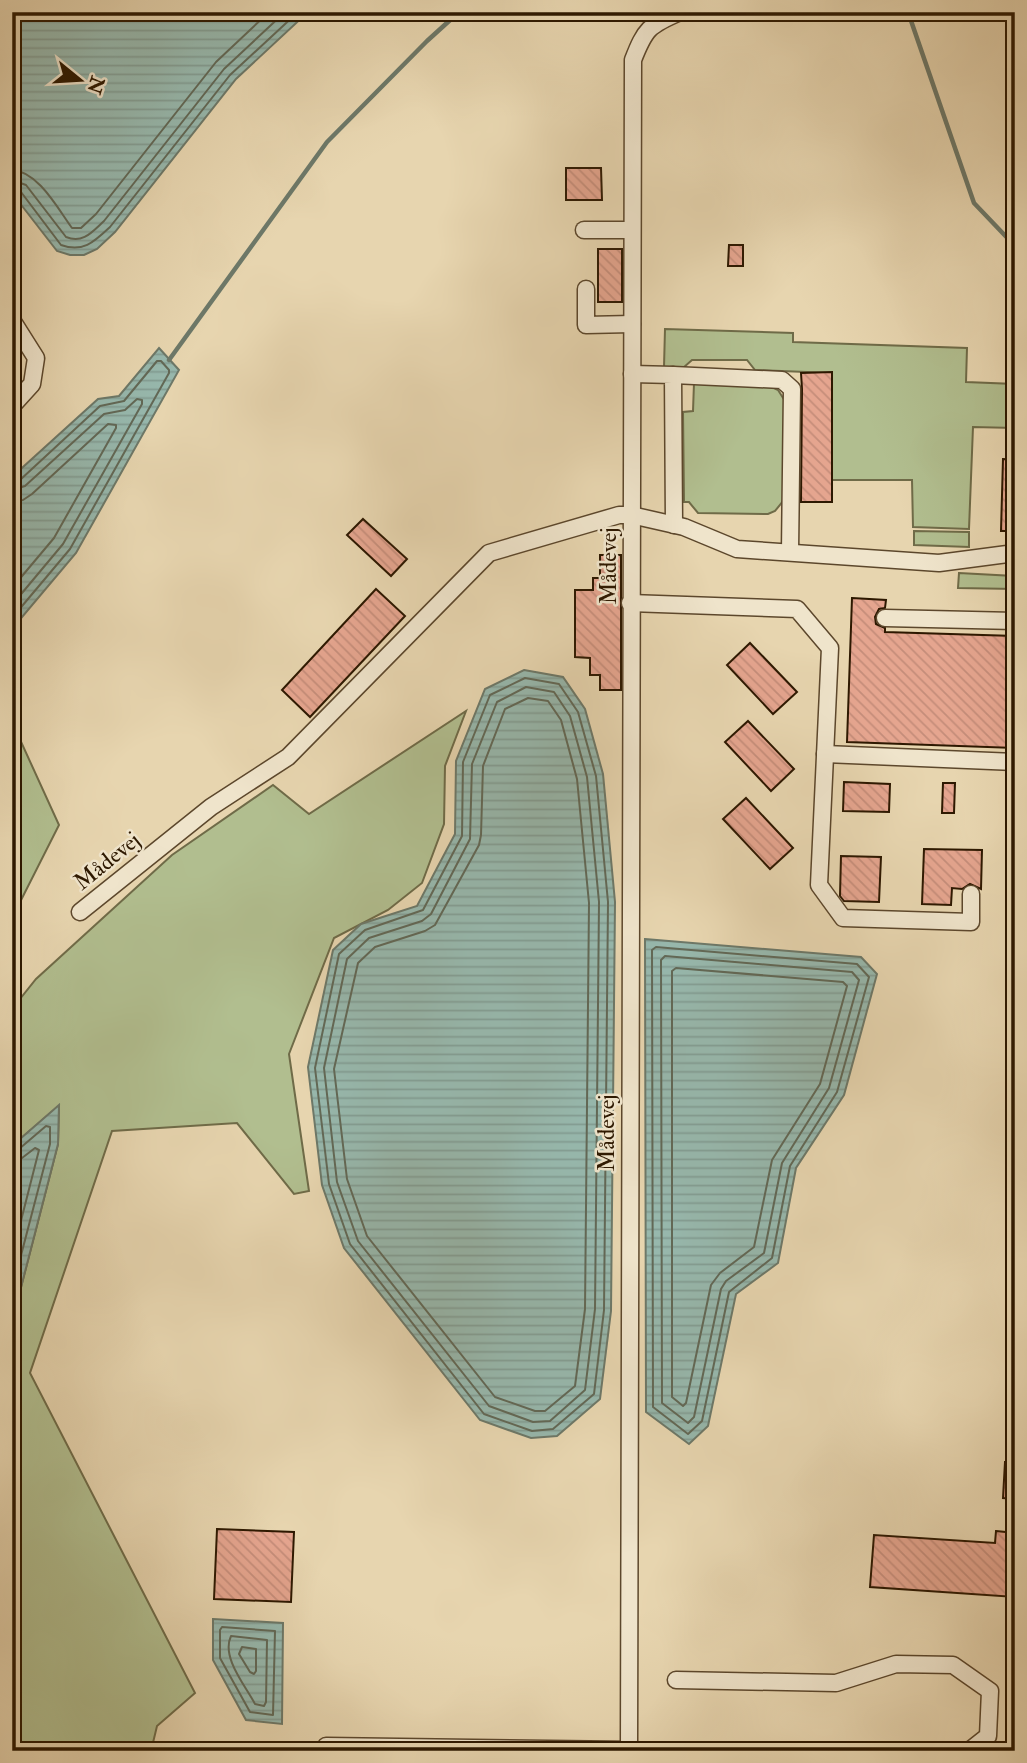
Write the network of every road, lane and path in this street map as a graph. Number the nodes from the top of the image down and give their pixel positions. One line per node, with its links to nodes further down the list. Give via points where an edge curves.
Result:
1 (681, 12): 3 (street, Mådevej, via 654,23 633,60)
2 (584, 230): 3 (street)
3 (632, 230): 6 (street, Mådevej)
4 (586, 289): 6 (street, via 586,325)
5 (12, 320): 9 (street, via 36,358 32,384)
6 (632, 324): 7 (street, Mådevej)
7 (632, 374): 8 (street); 10 (street, Mådevej)
8 (673, 375): 11 (street); 12 (street, via 782,380 792,389)
9 (12, 406)
10 (631, 515): 11 (street); 14 (street, Mådevej); 20 (street, Mådevej, via 489,553 288,757 211,807)
11 (674, 525): 12 (street, via 737,549)
12 (790, 552): 13 (street, via 939,563)
13 (1015, 553)
14 (630, 603): 17 (street, via 797,609 831,648); 23 (street, Mådevej)
15 (885, 618): 16 (street)
16 (1015, 621)
17 (825, 754): 18 (street); 19 (street, via 820,886 843,918 971,922)
18 (1015, 762)
19 (971, 894)
20 (80, 912)
21 (676, 1681): 24 (street, via 836,1683 896,1664 953,1665 990,1692 988,1736)
22 (326, 1745): 23 (street)
23 (629, 1750)
24 (969, 1751)

